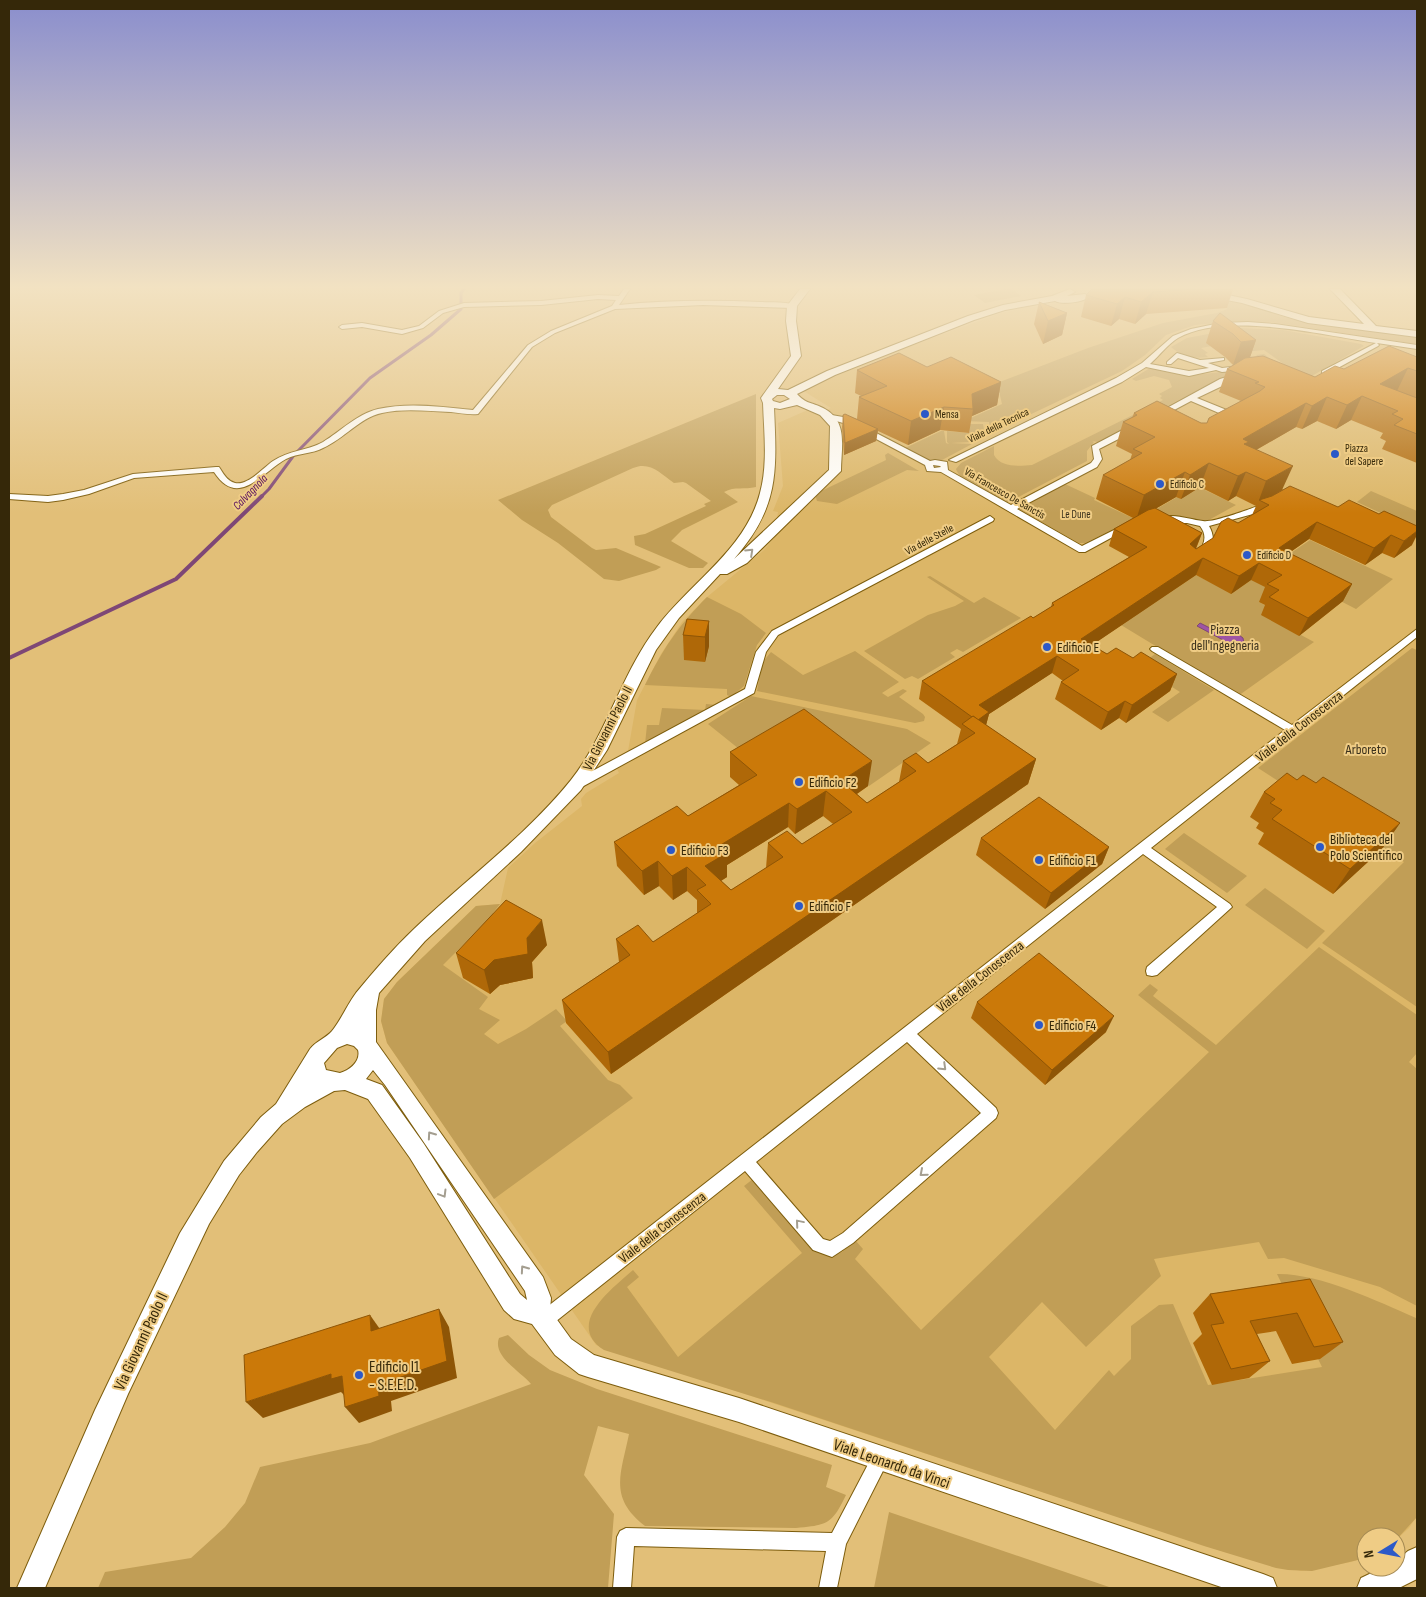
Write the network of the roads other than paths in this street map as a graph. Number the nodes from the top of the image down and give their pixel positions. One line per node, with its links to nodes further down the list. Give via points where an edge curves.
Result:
1 (515, 364): 20 (street, via 475,412 379,411 318,448 286,456 256,480 237,486 223,480 216,469 133,476 63,497)
2 (790, 364): 9 (street)
3 (855, 364): 8 (street)
4 (1203, 364): 7 (street)
5 (1343, 364): 10 (street)
6 (1145, 365): 7 (street, via 1184,374); 19 (street, Viale della Tecnica)
7 (1216, 368): 12 (street, via 1248,371)
8 (831, 373): 9 (street); 13 (street)
9 (782, 375): 11 (street)
10 (1314, 379)
11 (769, 398): 13 (street); 17 (street, Via Giovanni Paolo II)
12 (1191, 398): 14 (street, via 1236,417); 16 (street, via 1168,414)
13 (790, 400): 15 (street); 17 (street)
14 (1242, 414)
15 (829, 416): 19 (street, via 841,418 929,464 932,470); 28 (street, one-way to 15, via 742,560 835,471 836,426)
16 (1148, 420)
17 (768, 422): 28 (street, Via Giovanni Paolo II, via 766,493 758,517)
18 (1140, 424): 22 (street, via 1095,448 1098,459 1094,465)
19 (942, 467): 22 (street, Via Francesco De Sanctis)
20 (9, 498)
21 (1271, 503): 25 (street, via 1261,509)
22 (1010, 509): 26 (street, Via Francesco De Sanctis, via 1082,550)
23 (990, 519): 32 (street, Via delle Stelle, via 775,633 761,653 750,691)
24 (1149, 522): 25 (street, via 1187,520)
25 (1204, 525): 27 (street, via 1209,540 1205,551)
26 (1133, 526)
27 (1197, 556)
28 (709, 579): 32 (street, Via Giovanni Paolo II, via 647,650 590,768)
29 (1417, 632): 31 (street, Viale della Conoscenza)
30 (1155, 649): 31 (street)
31 (1293, 730): 33 (street, Viale della Conoscenza)
32 (575, 786): 35 (street, Via Giovanni Paolo II, via 399,957)
33 (1143, 848): 34 (street, via 1226,907); 36 (street, Viale della Conoscenza)
34 (1152, 971)
35 (370, 991): 37 (street, Via Giovanni Paolo II); 38 (street, via 366,1010)
36 (908, 1034): 42 (street, Viale della Conoscenza); 42 (street, one-way to 42, via 991,1113 848,1238 832,1249 818,1245)
37 (339, 1036): 38 (street, via 354,1036); 39 (street, via 323,1046)
38 (367, 1045): 40 (street, via 369,1056 362,1071); 43 (street, one-way to 38, via 535,1285)
39 (315, 1060): 40 (street, via 318,1074); 41 (street, Via Giovanni Paolo II)
40 (338, 1082): 41 (street, Via Giovanni Paolo II); 43 (street, one-way to 43, via 375,1092 417,1151 512,1302 522,1311)
41 (282, 1112): 47 (street, Via Giovanni Paolo II, via 267,1125 229,1173 189,1238 123,1377)
42 (746, 1161): 43 (street, Viale della Conoscenza)
43 (541, 1317): 44 (street, Viale Leonardo da Vinci, via 563,1347 588,1365 739,1410)
44 (880, 1458): 45 (street); 50 (street, Viale Leonardo da Vinci)
45 (837, 1542): 48 (street, via 626,1537); 49 (street)
46 (1417, 1560): 51 (street, via 1410,1568)
47 (31, 1588)
48 (622, 1588)
49 (828, 1588)
50 (1263, 1588)
51 (1371, 1588)

